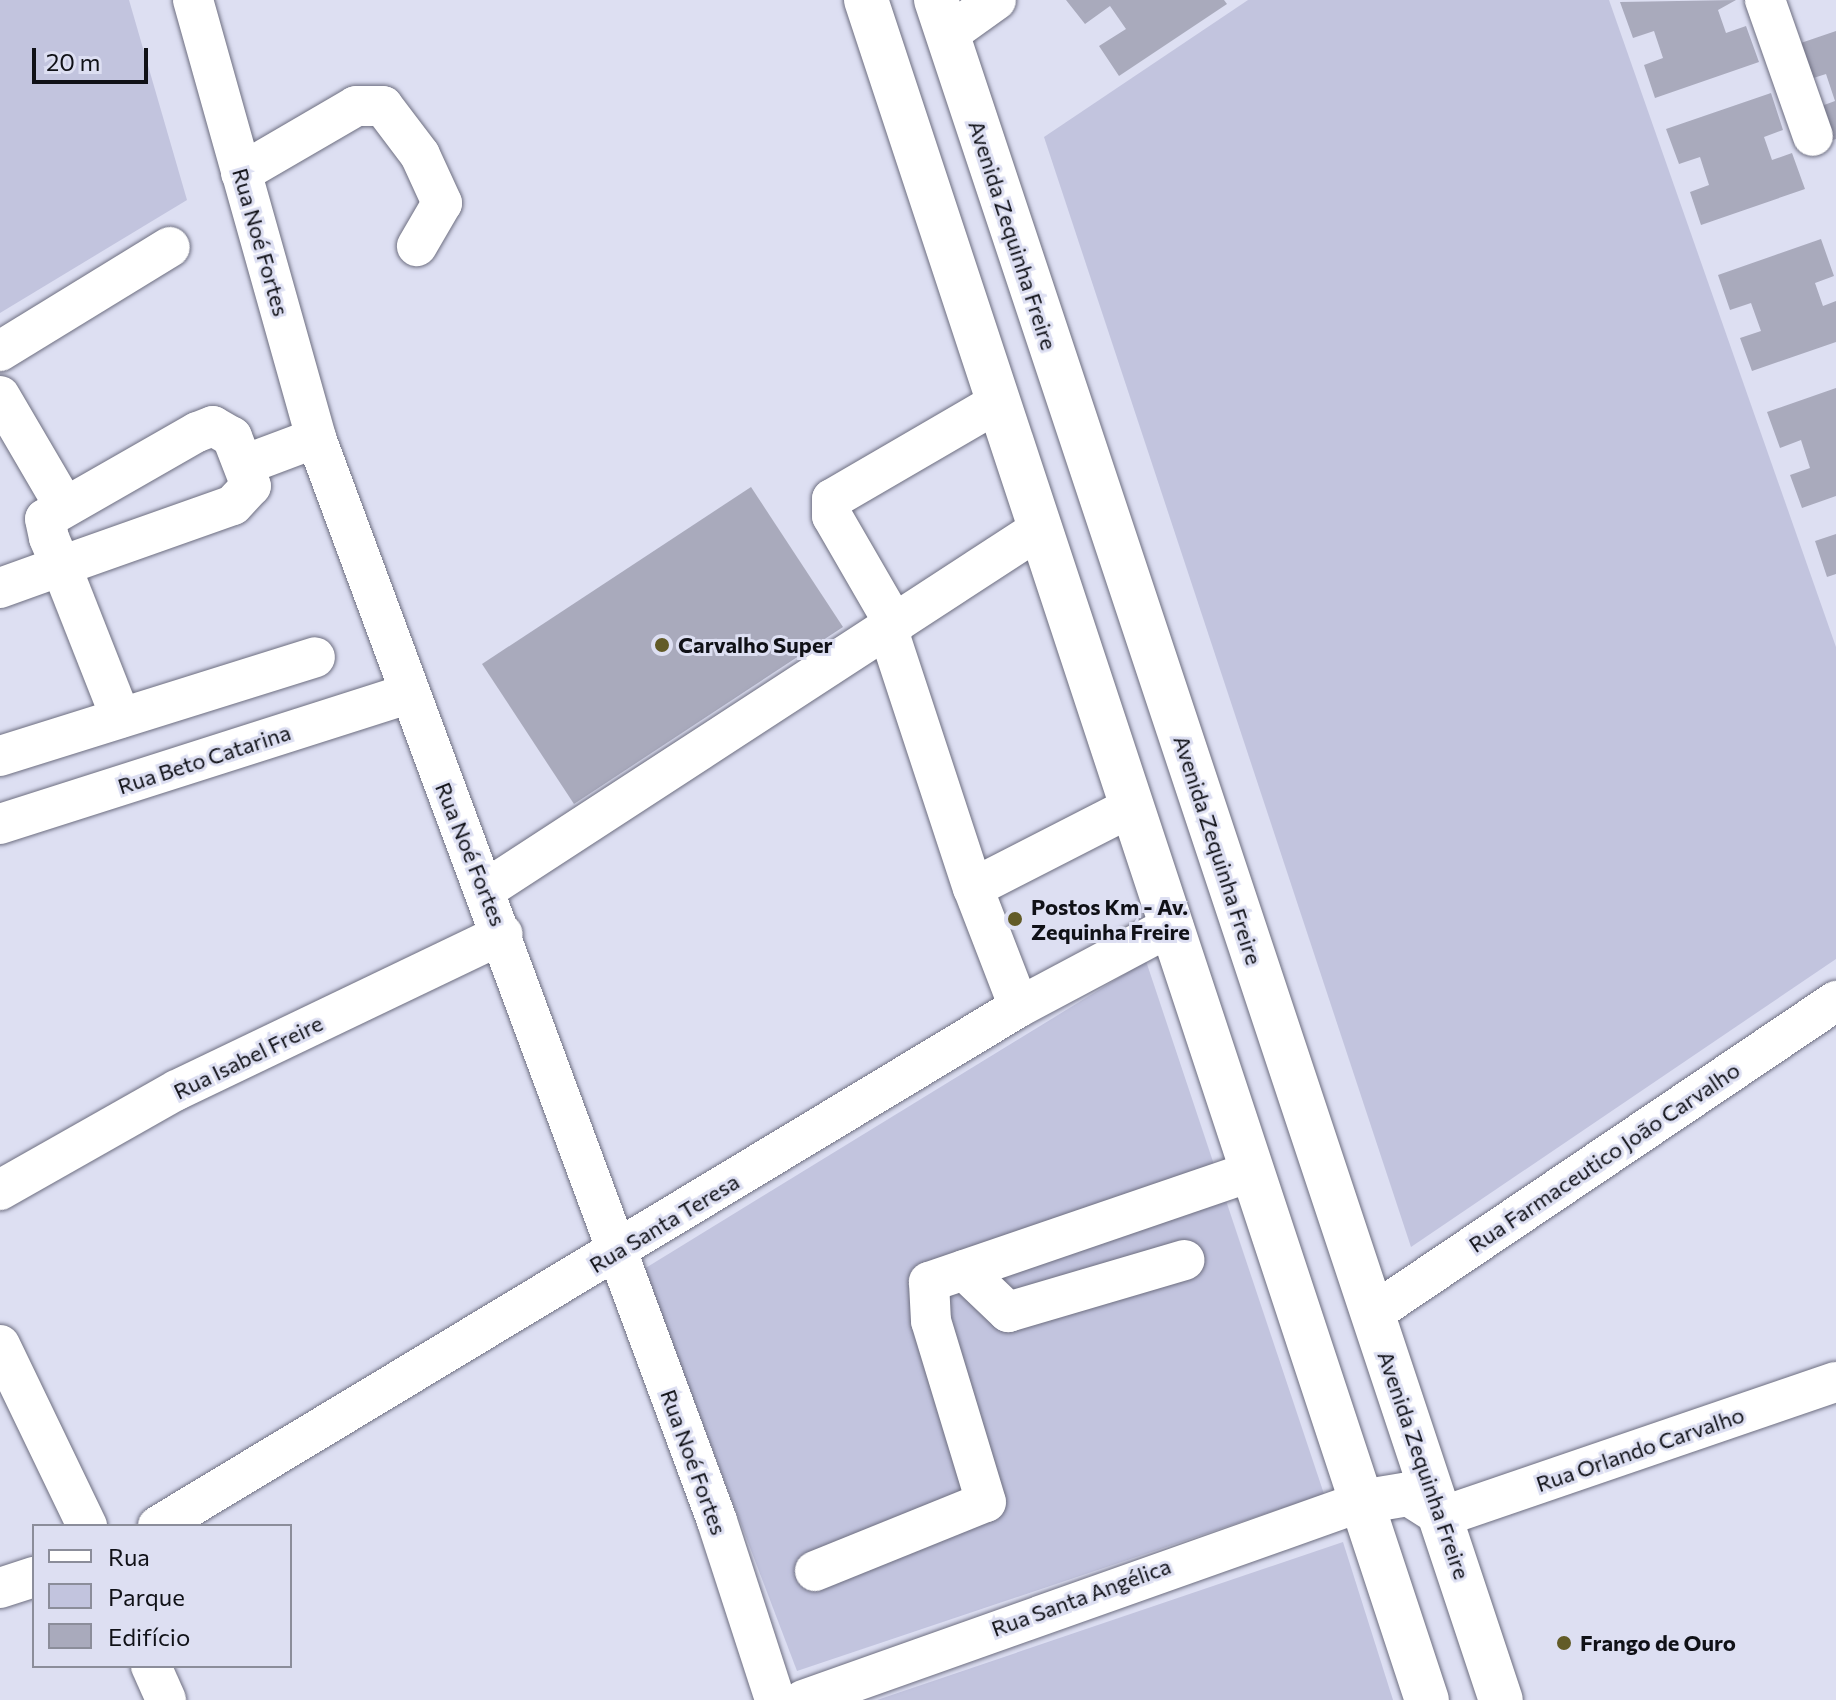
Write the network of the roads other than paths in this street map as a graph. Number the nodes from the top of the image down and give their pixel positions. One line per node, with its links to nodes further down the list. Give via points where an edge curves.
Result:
1 (193, 0): 10 (street, Rua Noé Fortes)
2 (866, 0): 7 (main road)
3 (996, 0): 5 (street)
4 (1765, 0): 8 (street)
5 (941, 17): 6 (main road, Avenida Zequinha Freire)
6 (963, 85): 7 (main road, via 951,102 928,114); 9 (main road, Avenida Zequinha Freire)
7 (898, 103): 11 (main road)
8 (1813, 136)
9 (991, 170): 11 (main road, via 960,172); 41 (main road, Avenida Zequinha Freire)
10 (241, 173): 12 (street, via 356,106 383,106 420,155 442,203); 17 (street, Rua Noé Fortes)
11 (928, 192): 16 (main road)
12 (417, 246)
13 (170, 247): 14 (street)
14 (0, 351)
15 (0, 396): 19 (street)
16 (997, 403): 20 (main road); 23 (street, via 832,499 832,516)
17 (316, 438): 18 (street); 25 (street, Rua Noé Fortes)
18 (244, 465): 19 (street, via 232,437 213,426); 21 (street, via 251,486 233,505)
19 (63, 504): 21 (street, via 45,519)
20 (1041, 528): 23 (street); 28 (main road)
21 (61, 566): 22 (street); 26 (street)
22 (0, 588)
23 (891, 627): 30 (street); 31 (street)
24 (315, 657): 26 (street)
25 (408, 694): 29 (street, Rua Beto Catarina); 31 (street, Rua Noé Fortes)
26 (121, 718): 27 (street)
27 (0, 756)
28 (1133, 806): 30 (street); 32 (main road)
29 (0, 824)
30 (973, 888): 35 (street)
31 (485, 890): 33 (street, Rua Noé Fortes)
32 (1173, 925): 35 (street, Rua Santa Teresa); 36 (main road)
33 (502, 934): 37 (street, Rua Isabel Freire, via 177,1090); 38 (street, Rua Noé Fortes)
34 (1836, 1001): 41 (street, Rua Farmaceutico João Carvalho)
35 (1019, 1007): 38 (street, Rua Santa Teresa)
36 (1254, 1171): 40 (street); 44 (main road)
37 (0, 1190)
38 (615, 1254): 47 (street, Rua Santa Teresa, via 333,1415); 53 (street, Rua Noé Fortes, via 717,1521)
39 (1185, 1260): 40 (street, via 1008,1312)
40 (964, 1270): 48 (street, via 929,1282 931,1321 986,1502)
41 (1372, 1314): 45 (main road, Avenida Zequinha Freire)
42 (0, 1345): 46 (street)
43 (1836, 1382): 45 (street, Rua Orlando Carvalho)
44 (1361, 1502): 45 (main road, via 1409,1494); 54 (street, Rua Santa Angélica); 55 (main road)
45 (1444, 1516): 56 (main road, Avenida Zequinha Freire)
46 (86, 1524)
47 (161, 1524)
48 (815, 1571)
49 (32, 1578): 50 (street)
50 (0, 1588)
51 (152, 1668): 52 (street)
52 (166, 1700)
53 (775, 1700)
54 (803, 1700)
55 (1427, 1700)
56 (1501, 1700)

